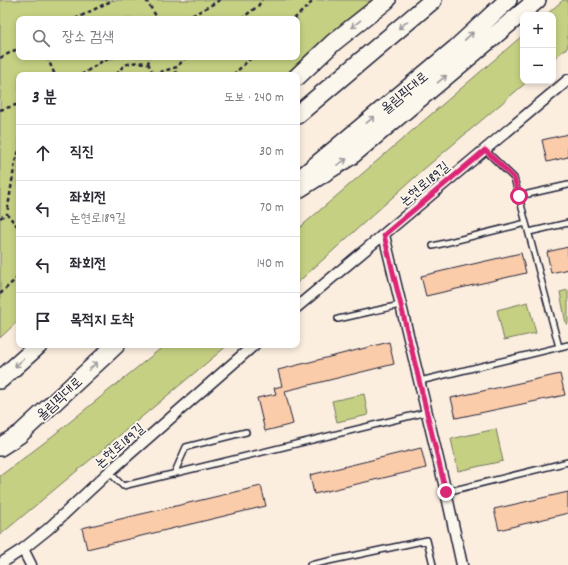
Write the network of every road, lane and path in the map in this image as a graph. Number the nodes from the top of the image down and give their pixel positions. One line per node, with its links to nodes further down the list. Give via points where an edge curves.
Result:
1 (113, 0): 10 (path)
2 (146, 0): 11 (path)
3 (220, 0): 12 (path)
4 (262, 0): 13 (path)
5 (314, 0): 14 (path)
6 (387, 0): 31 (highway, one-way to 31, via 334,42)
7 (432, 0): 35 (highway, one-way to 35)
8 (508, 0): 38 (highway, 올림픽대로, one-way to 8, via 455,49)
9 (537, 0): 40 (highway, one-way to 9, via 351,156)
10 (81, 16)
11 (156, 16)
12 (191, 16)
13 (245, 16)
14 (297, 16)
15 (16, 50): 16 (path)
16 (0, 58)
17 (48, 60): 24 (path)
18 (106, 60): 25 (path)
19 (149, 60): 22 (path)
20 (183, 60): 23 (path)
21 (249, 60): 30 (path)
22 (148, 63): 26 (path, via 134,62); 27 (path)
23 (177, 67): 28 (path); 29 (path)
24 (54, 72)
25 (86, 72)
26 (118, 72)
27 (152, 72)
28 (160, 72)
29 (176, 72)
30 (235, 72)
31 (300, 74)
32 (568, 80): 36 (street, 논현로189길)
33 (16, 105): 34 (path)
34 (0, 110)
35 (300, 112)
36 (485, 150): 41 (lane, via 514,178); 48 (street, 논현로189길)
37 (16, 159): 42 (path)
38 (300, 178)
39 (568, 185): 41 (lane)
40 (300, 188)
41 (519, 196): 44 (lane)
42 (7, 214): 43 (path); 46 (path)
43 (0, 218)
44 (526, 223): 47 (lane); 49 (lane)
45 (568, 223): 47 (lane)
46 (16, 224)
47 (528, 232): 56 (lane)
48 (384, 235): 52 (street, 논현로189길); 53 (street)
49 (432, 246)
50 (16, 279): 51 (path)
51 (0, 294)
52 (300, 305)
53 (400, 305): 54 (lane); 61 (street)
54 (338, 319)
55 (568, 345): 56 (lane)
56 (559, 347): 61 (lane)
57 (36, 348): 60 (highway, one-way to 60)
58 (113, 348): 64 (highway, 올림픽대로, one-way to 58, via 20,434)
59 (251, 348): 66 (street, 논현로189길)
60 (0, 380)
61 (420, 381): 62 (street)
62 (427, 412): 67 (lane); 68 (street)
63 (246, 432): 67 (lane, via 186,447)
64 (0, 447)
65 (568, 462): 68 (lane)
66 (109, 472): 67 (lane, via 123,486); 69 (street, 논현로189길)
67 (174, 474)
68 (446, 492): 74 (street)
69 (23, 549): 70 (street, 논현로189길); 71 (street)
70 (0, 564)
71 (31, 565)
72 (310, 565): 73 (lane, via 427,540)
73 (433, 565)
74 (462, 565)

